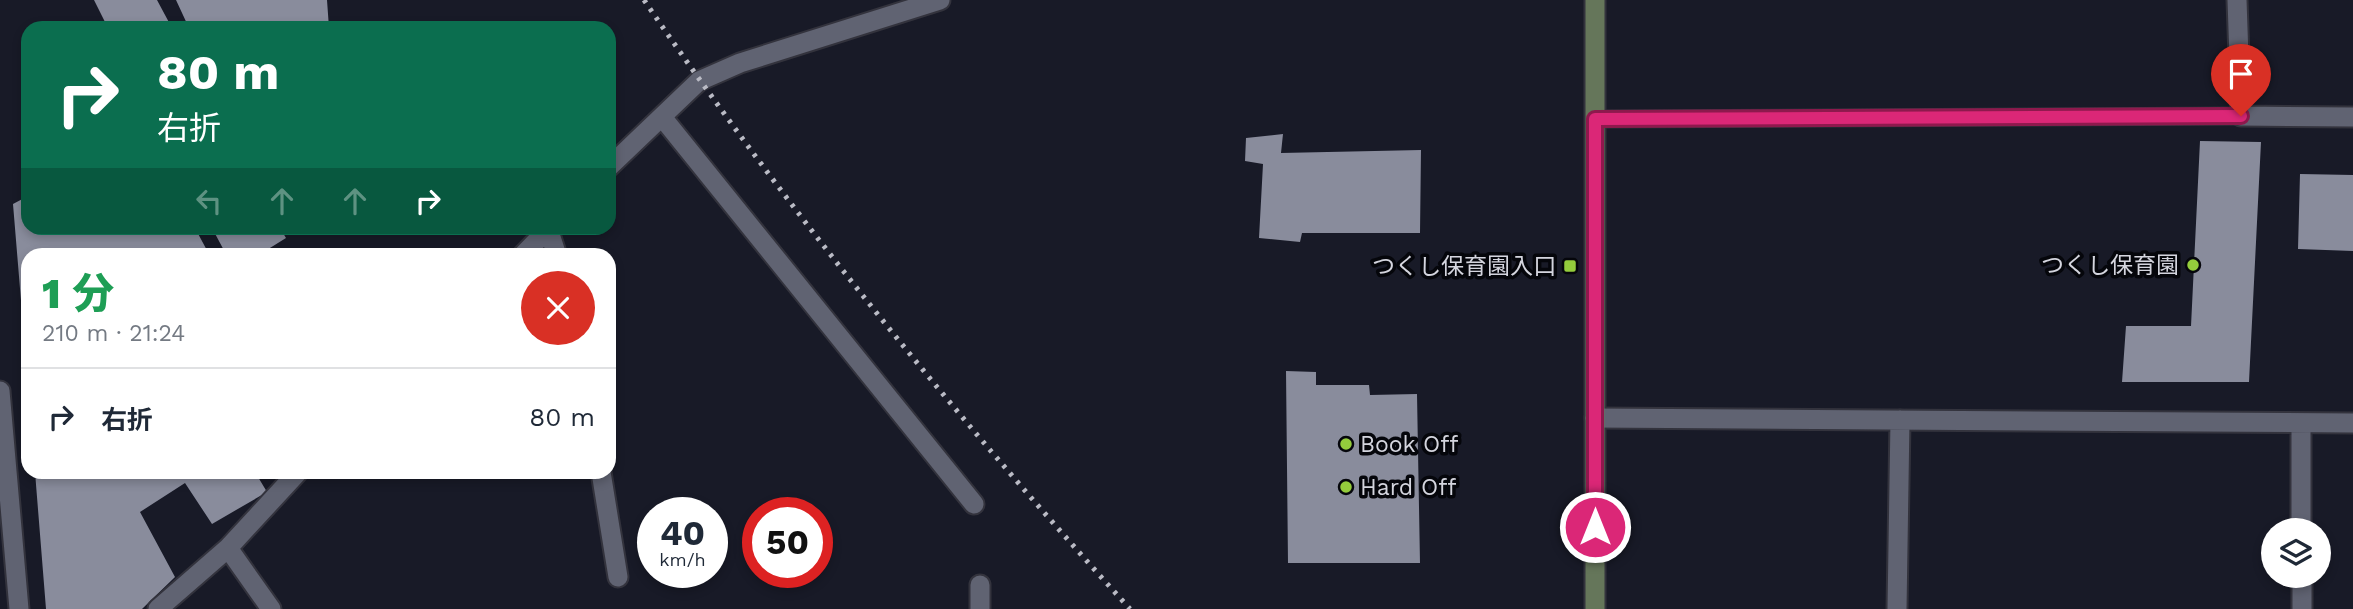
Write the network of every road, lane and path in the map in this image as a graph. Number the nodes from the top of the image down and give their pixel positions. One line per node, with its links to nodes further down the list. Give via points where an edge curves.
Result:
1 (940, 0): 5 (street, via 740,63 699,81)
2 (1595, 0): 7 (main road)
3 (2237, 0): 4 (street)
4 (2241, 116): 6 (street); 7 (lane)
5 (663, 117): 8 (street); 18 (street)
6 (2353, 117)
7 (1595, 119): 12 (main road)
8 (616, 161)
9 (542, 235): 10 (street)
10 (530, 248)
11 (0, 391): 24 (street)
12 (1595, 418): 13 (street); 28 (main road)
13 (1900, 420): 14 (street); 29 (street)
14 (2301, 423): 15 (street); 19 (street)
15 (2353, 423)
16 (292, 479): 20 (street)
17 (602, 479): 21 (street)
18 (974, 503)
19 (2301, 518)
20 (228, 548): 25 (street); 26 (street)
21 (618, 577)
22 (980, 585): 27 (street)
23 (2302, 588): 30 (street)
24 (19, 609)
25 (158, 609)
26 (271, 609)
27 (980, 609)
28 (1595, 609)
29 (1897, 609)
30 (2302, 609)

